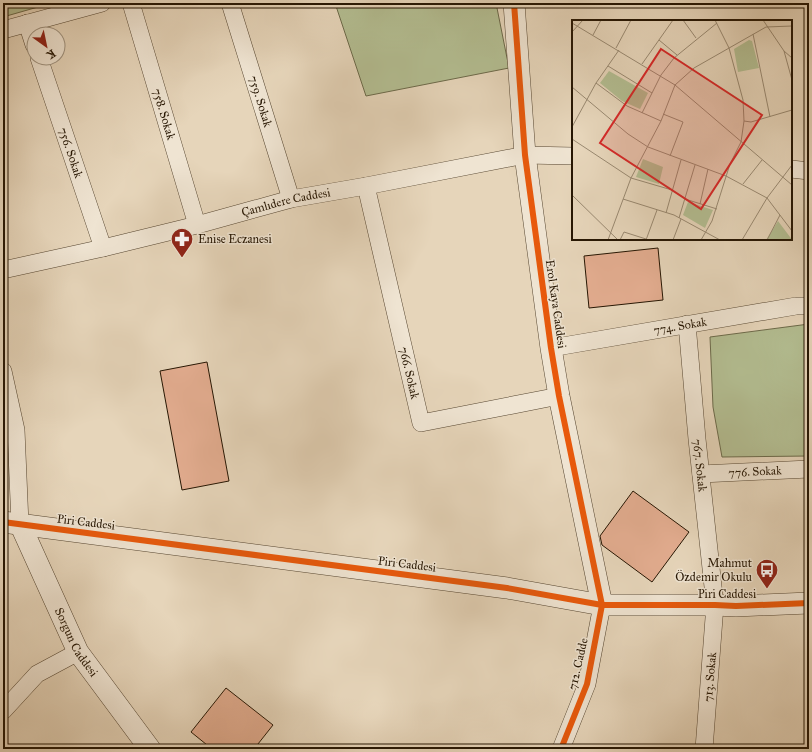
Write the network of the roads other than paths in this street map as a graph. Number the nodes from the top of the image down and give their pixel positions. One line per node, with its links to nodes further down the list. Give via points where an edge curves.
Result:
1 (102, 3): 5 (street)
2 (131, 3): 14 (street, 758. Sokak)
3 (230, 3): 13 (street, 759. Sokak)
4 (514, 3): 8 (street, Erol Kaya Caddesi)
5 (27, 24): 6 (street)
6 (3, 30)
7 (42, 66): 15 (street, 756. Sokak)
8 (526, 155): 9 (street, Çamlıdere Caddesi); 12 (street, Çamlıdere Caddesi); 19 (street, Erol Kaya Caddesi)
9 (572, 156)
10 (792, 169): 11 (street)
11 (809, 171)
12 (366, 186): 13 (street, Çamlıdere Caddesi); 21 (street, 766. Sokak, via 421,423)
13 (291, 199): 14 (street, Çamlıdere Caddesi)
14 (197, 225): 15 (street, Çamlıdere Caddesi)
15 (103, 248): 16 (street, Çamlıdere Caddesi)
16 (3, 270)
17 (809, 306): 18 (street, 774. Sokak)
18 (687, 324): 19 (street, 774. Sokak); 23 (street, 767. Sokak)
19 (551, 348): 21 (street, Erol Kaya Caddesi)
20 (3, 372): 24 (street, via 16,430)
21 (559, 396): 26 (street, Erol Kaya Caddesi)
22 (809, 469): 23 (street, 776. Sokak)
23 (701, 474): 27 (street, 767. Sokak)
24 (12, 523): 26 (street, Piri Caddesi, via 507,588); 28 (street, Sorgun Caddesi)
25 (809, 603): 27 (street, Piri Caddesi)
26 (602, 605): 27 (street, Piri Caddesi); 31 (street, 712. Cadde, via 587,684)
27 (716, 605): 32 (street, 713. Sokak)
28 (78, 652): 29 (street, via 37,674); 30 (street, Sorgun Caddesi)
29 (3, 711)
30 (150, 749)
31 (561, 749)
32 (704, 749)

